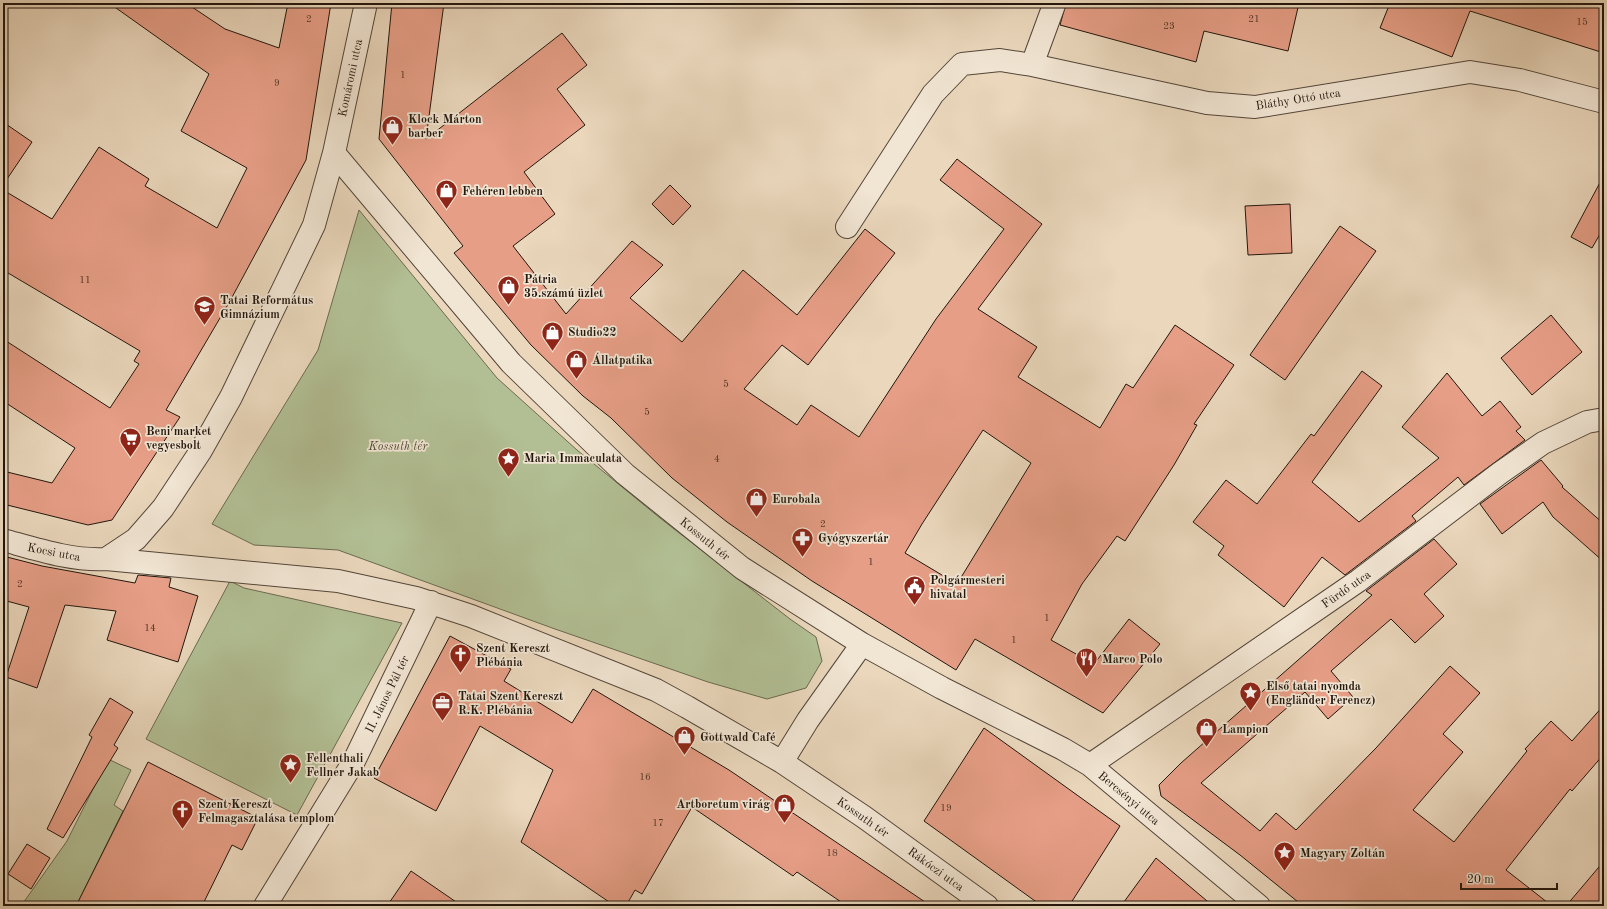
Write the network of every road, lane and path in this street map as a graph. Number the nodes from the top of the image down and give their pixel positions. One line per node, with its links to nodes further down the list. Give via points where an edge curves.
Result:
1 (366, 3): 5 (street, Komáromi utca)
2 (1054, 5): 3 (street)
3 (1032, 65): 4 (street, Bláthy Ottó utca, via 1207,102 1255,107 1470,72 1520,80); 6 (street, Bláthy Ottó utca, via 1000,60 962,64 933,94)
4 (1604, 102)
5 (334, 153): 9 (street, via 314,225 227,404 200,452 163,508 136,539); 11 (street, Kossuth tér, via 511,363 625,474 742,568)
6 (847, 227)
7 (1604, 418): 14 (street, Fürdő utca, via 1587,422 1543,443 1358,581)
8 (3, 540): 9 (street, Kocsi utca, via 41,551 95,560)
9 (106, 559): 10 (street, Kossuth tér, via 338,581)
10 (431, 602): 13 (street, Kossuth tér, via 656,690); 16 (street, II. János Pál tér, via 354,761)
11 (862, 644): 12 (street, Kossuth tér); 13 (street, via 808,720)
12 (986, 709): 14 (street, Bercsényi utca)
13 (782, 762): 15 (street, Kossuth tér)
14 (1090, 765): 18 (street, Bercsényi utca)
15 (904, 846): 17 (street, Rákóczi utca)
16 (265, 906)
17 (987, 906)
18 (1259, 906)

